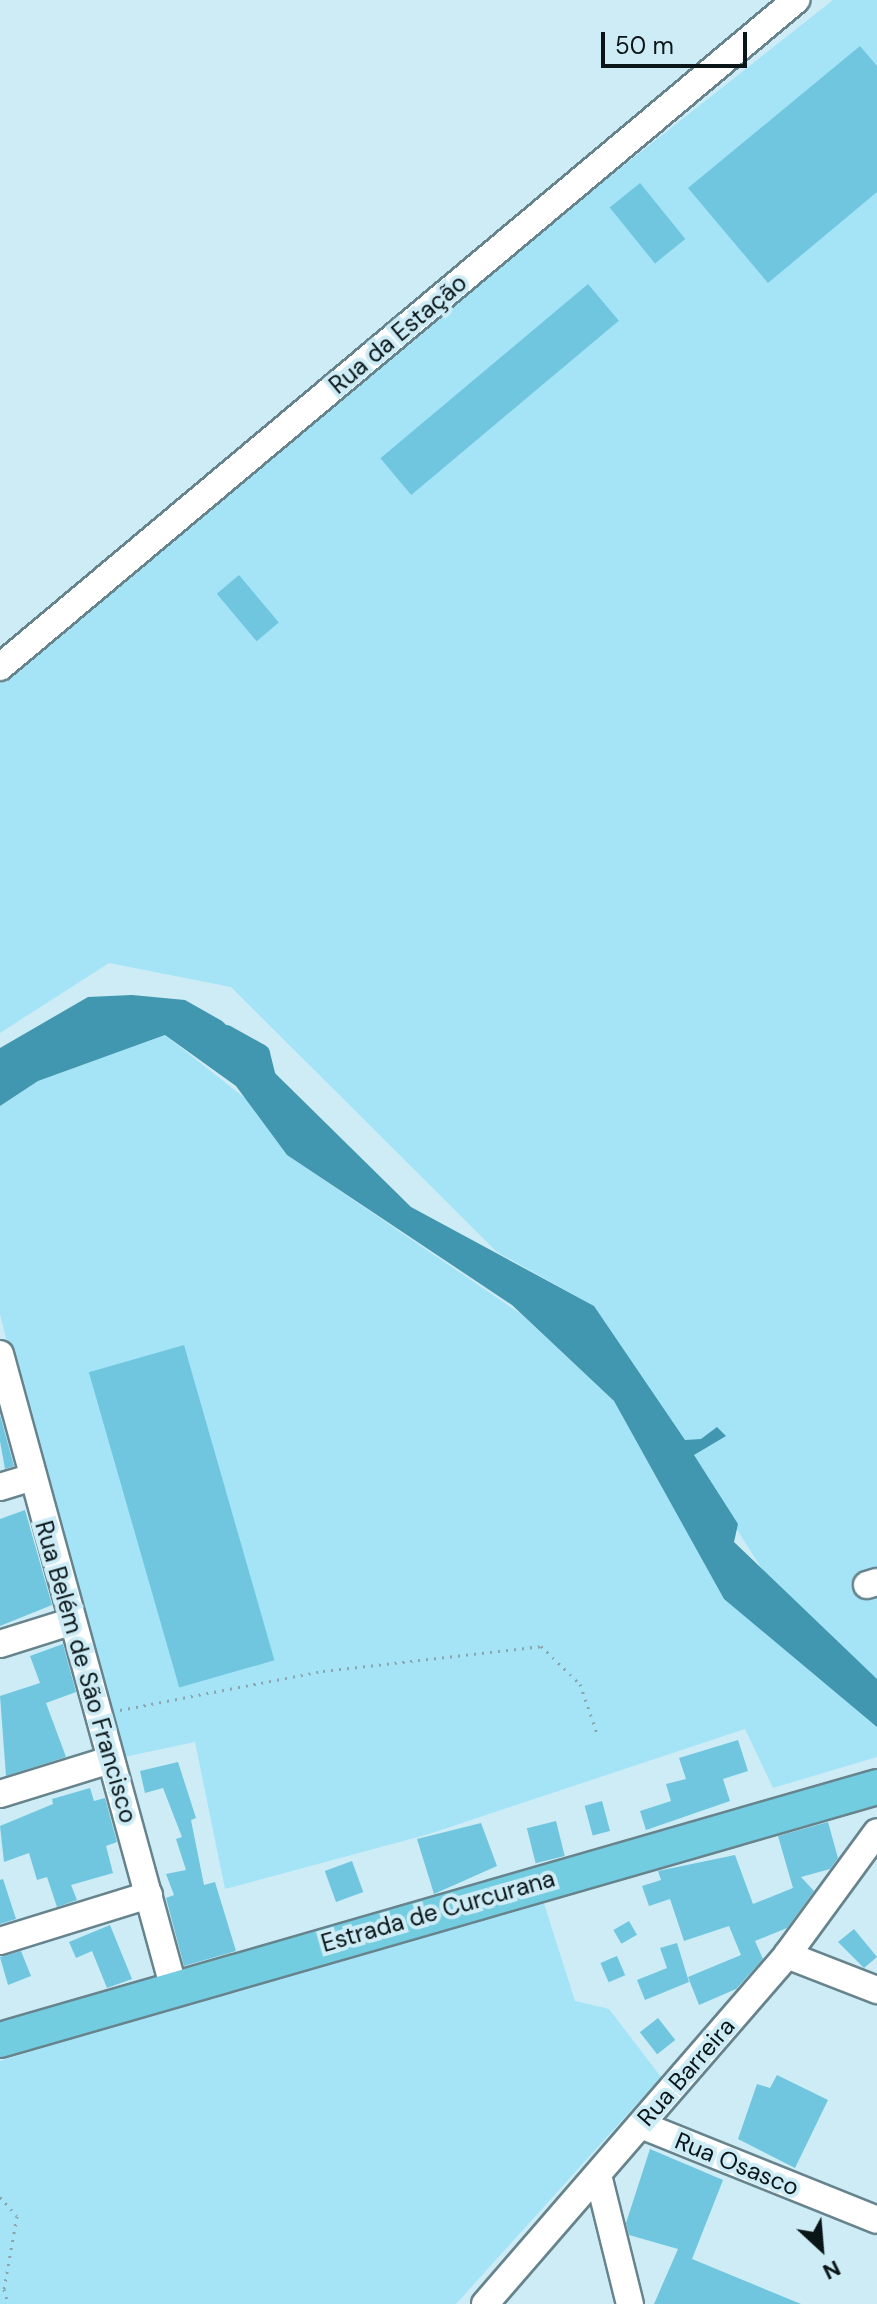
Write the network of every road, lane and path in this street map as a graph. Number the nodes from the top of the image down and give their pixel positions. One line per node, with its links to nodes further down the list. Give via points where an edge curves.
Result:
1 (796, 0): 2 (street, Rua da Estação)
2 (0, 667)
3 (0, 1354): 4 (street, Rua Belém de São Francisco)
4 (32, 1477): 5 (street); 6 (street, Rua Belém de São Francisco)
5 (0, 1487)
6 (70, 1622): 7 (street); 8 (street, Rua Belém de São Francisco)
7 (0, 1644)
8 (98, 1715): 9 (path, via 323,1671 541,1646 580,1684); 10 (street, Rua Belém de São Francisco)
9 (597, 1733)
10 (110, 1760): 12 (street); 14 (street, Rua Belém de São Francisco)
11 (877, 1787): 17 (main road, Estrada de Curcurana)
12 (0, 1794)
13 (877, 1832): 16 (street, Rua Barreira)
14 (149, 1895): 15 (street); 17 (street, Rua Belém de São Francisco)
15 (0, 1941)
16 (787, 1955): 18 (street); 20 (street, Rua Barreira)
17 (174, 1989): 19 (main road, Estrada de Curcurana)
18 (877, 1990)
19 (0, 2040)
20 (641, 2125): 21 (street, Rua Barreira); 23 (street, Rua Osasco)
21 (598, 2175): 25 (street, Rua Barreira); 26 (street)
22 (0, 2197): 24 (path, via 17,2216 4,2289)
23 (877, 2220)
24 (8, 2304)
25 (485, 2304)
26 (630, 2304)

